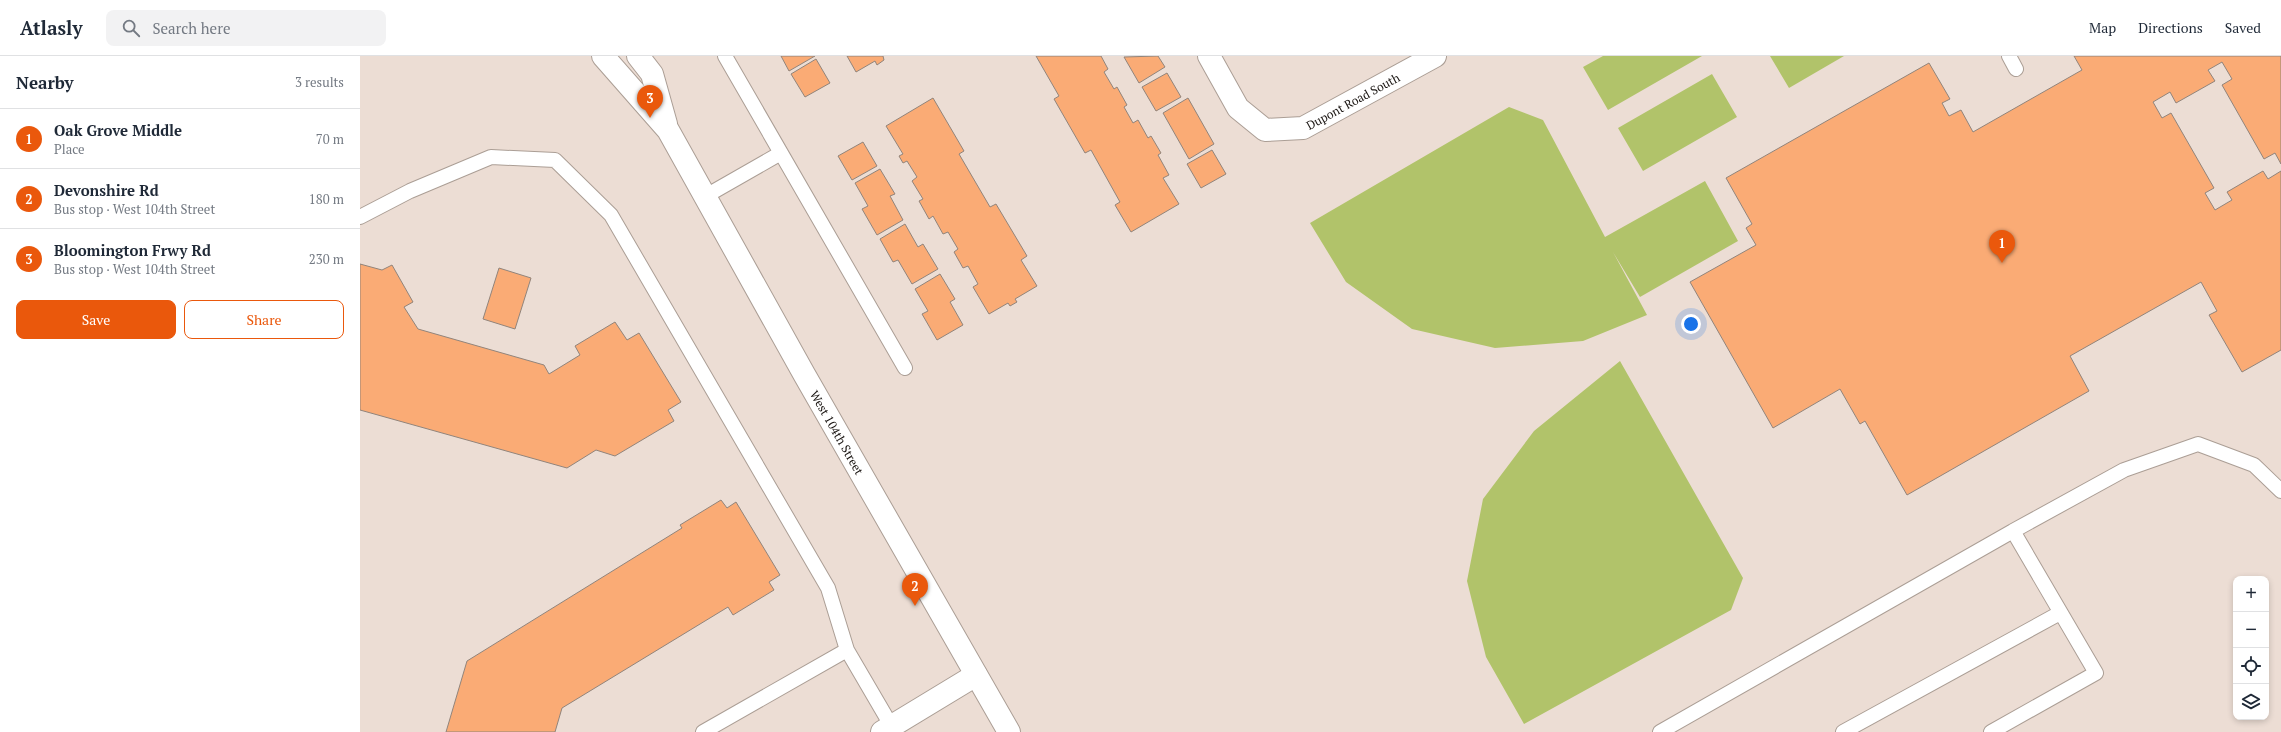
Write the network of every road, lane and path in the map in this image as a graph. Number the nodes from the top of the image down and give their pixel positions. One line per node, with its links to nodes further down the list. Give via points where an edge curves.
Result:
1 (603, 56): 8 (street, West 104th Street)
2 (638, 56): 8 (street, West 104th Street, via 652,74)
3 (725, 56): 9 (lane)
4 (1209, 56): 5 (street, Dupont Road South, via 1238,108 1266,130 1303,128)
5 (1435, 56)
6 (2008, 56): 7 (lane)
7 (2016, 69)
8 (668, 130): 10 (street, West 104th Street)
9 (781, 153): 10 (lane); 12 (lane)
10 (704, 197): 17 (street, West 104th Street)
11 (360, 217): 16 (lane, via 410,191 491,157 555,160 611,215 828,588)
12 (905, 368)
13 (2281, 491): 14 (lane, via 2254,464 2198,444 2124,470)
14 (2013, 531): 15 (lane); 21 (lane)
15 (2060, 613): 22 (lane); 23 (lane, via 2096,673)
16 (847, 650): 18 (lane); 19 (lane)
17 (976, 674): 18 (street); 20 (street, West 104th Street)
18 (887, 729)
19 (703, 732)
20 (1010, 732)
21 (1660, 732)
22 (1843, 732)
23 (1991, 732)

